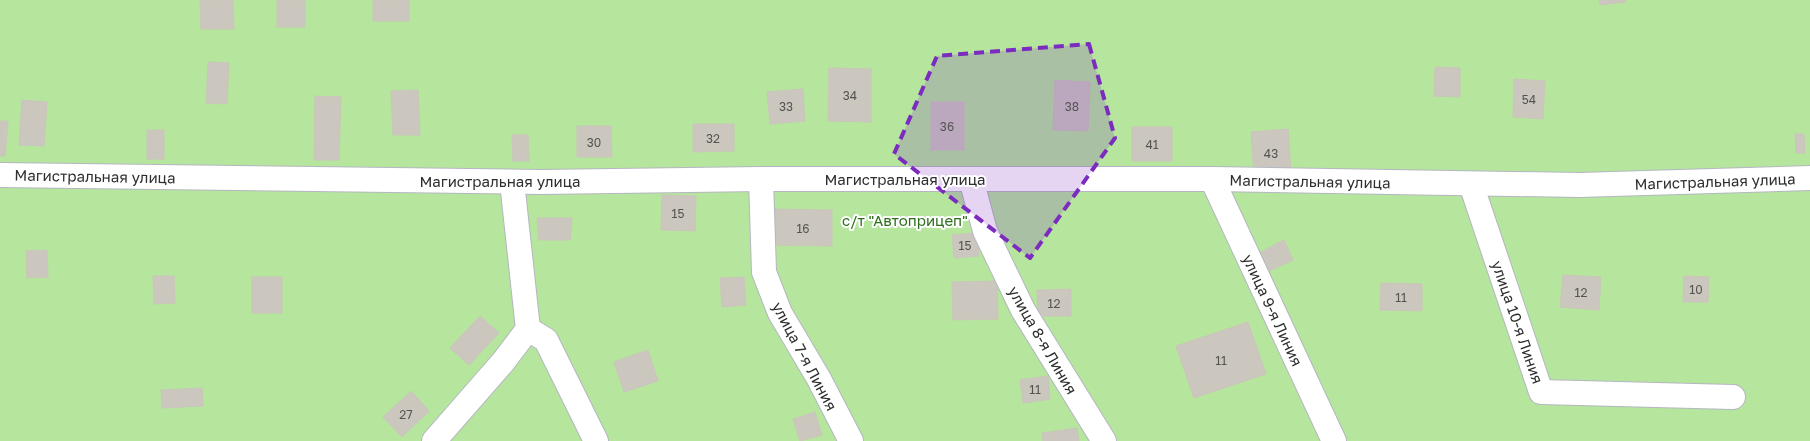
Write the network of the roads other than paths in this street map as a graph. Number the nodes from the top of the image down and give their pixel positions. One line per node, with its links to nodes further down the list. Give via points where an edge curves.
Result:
1 (0, 175): 6 (street, Магистральная улица)
2 (1810, 178): 7 (street, Магистральная улица, via 1579,185)
3 (761, 179): 4 (street, Магистральная улица); 6 (street, Магистральная улица); 12 (street, улица 7-я Линия, via 764,272 780,313)
4 (971, 179): 5 (street, Магистральная улица); 13 (street, улица 8-я Линия, via 985,231 1023,310)
5 (1212, 179): 7 (street, Магистральная улица); 14 (street, улица 9-я Линия)
6 (512, 182): 8 (street)
7 (1471, 184): 9 (street, улица 10-я Линия, via 1542,392)
8 (528, 328): 10 (street, via 504,362); 11 (street, via 546,340)
9 (1732, 398)
10 (434, 441)
11 (596, 441)
12 (851, 441)
13 (1104, 441)
14 (1334, 441)

